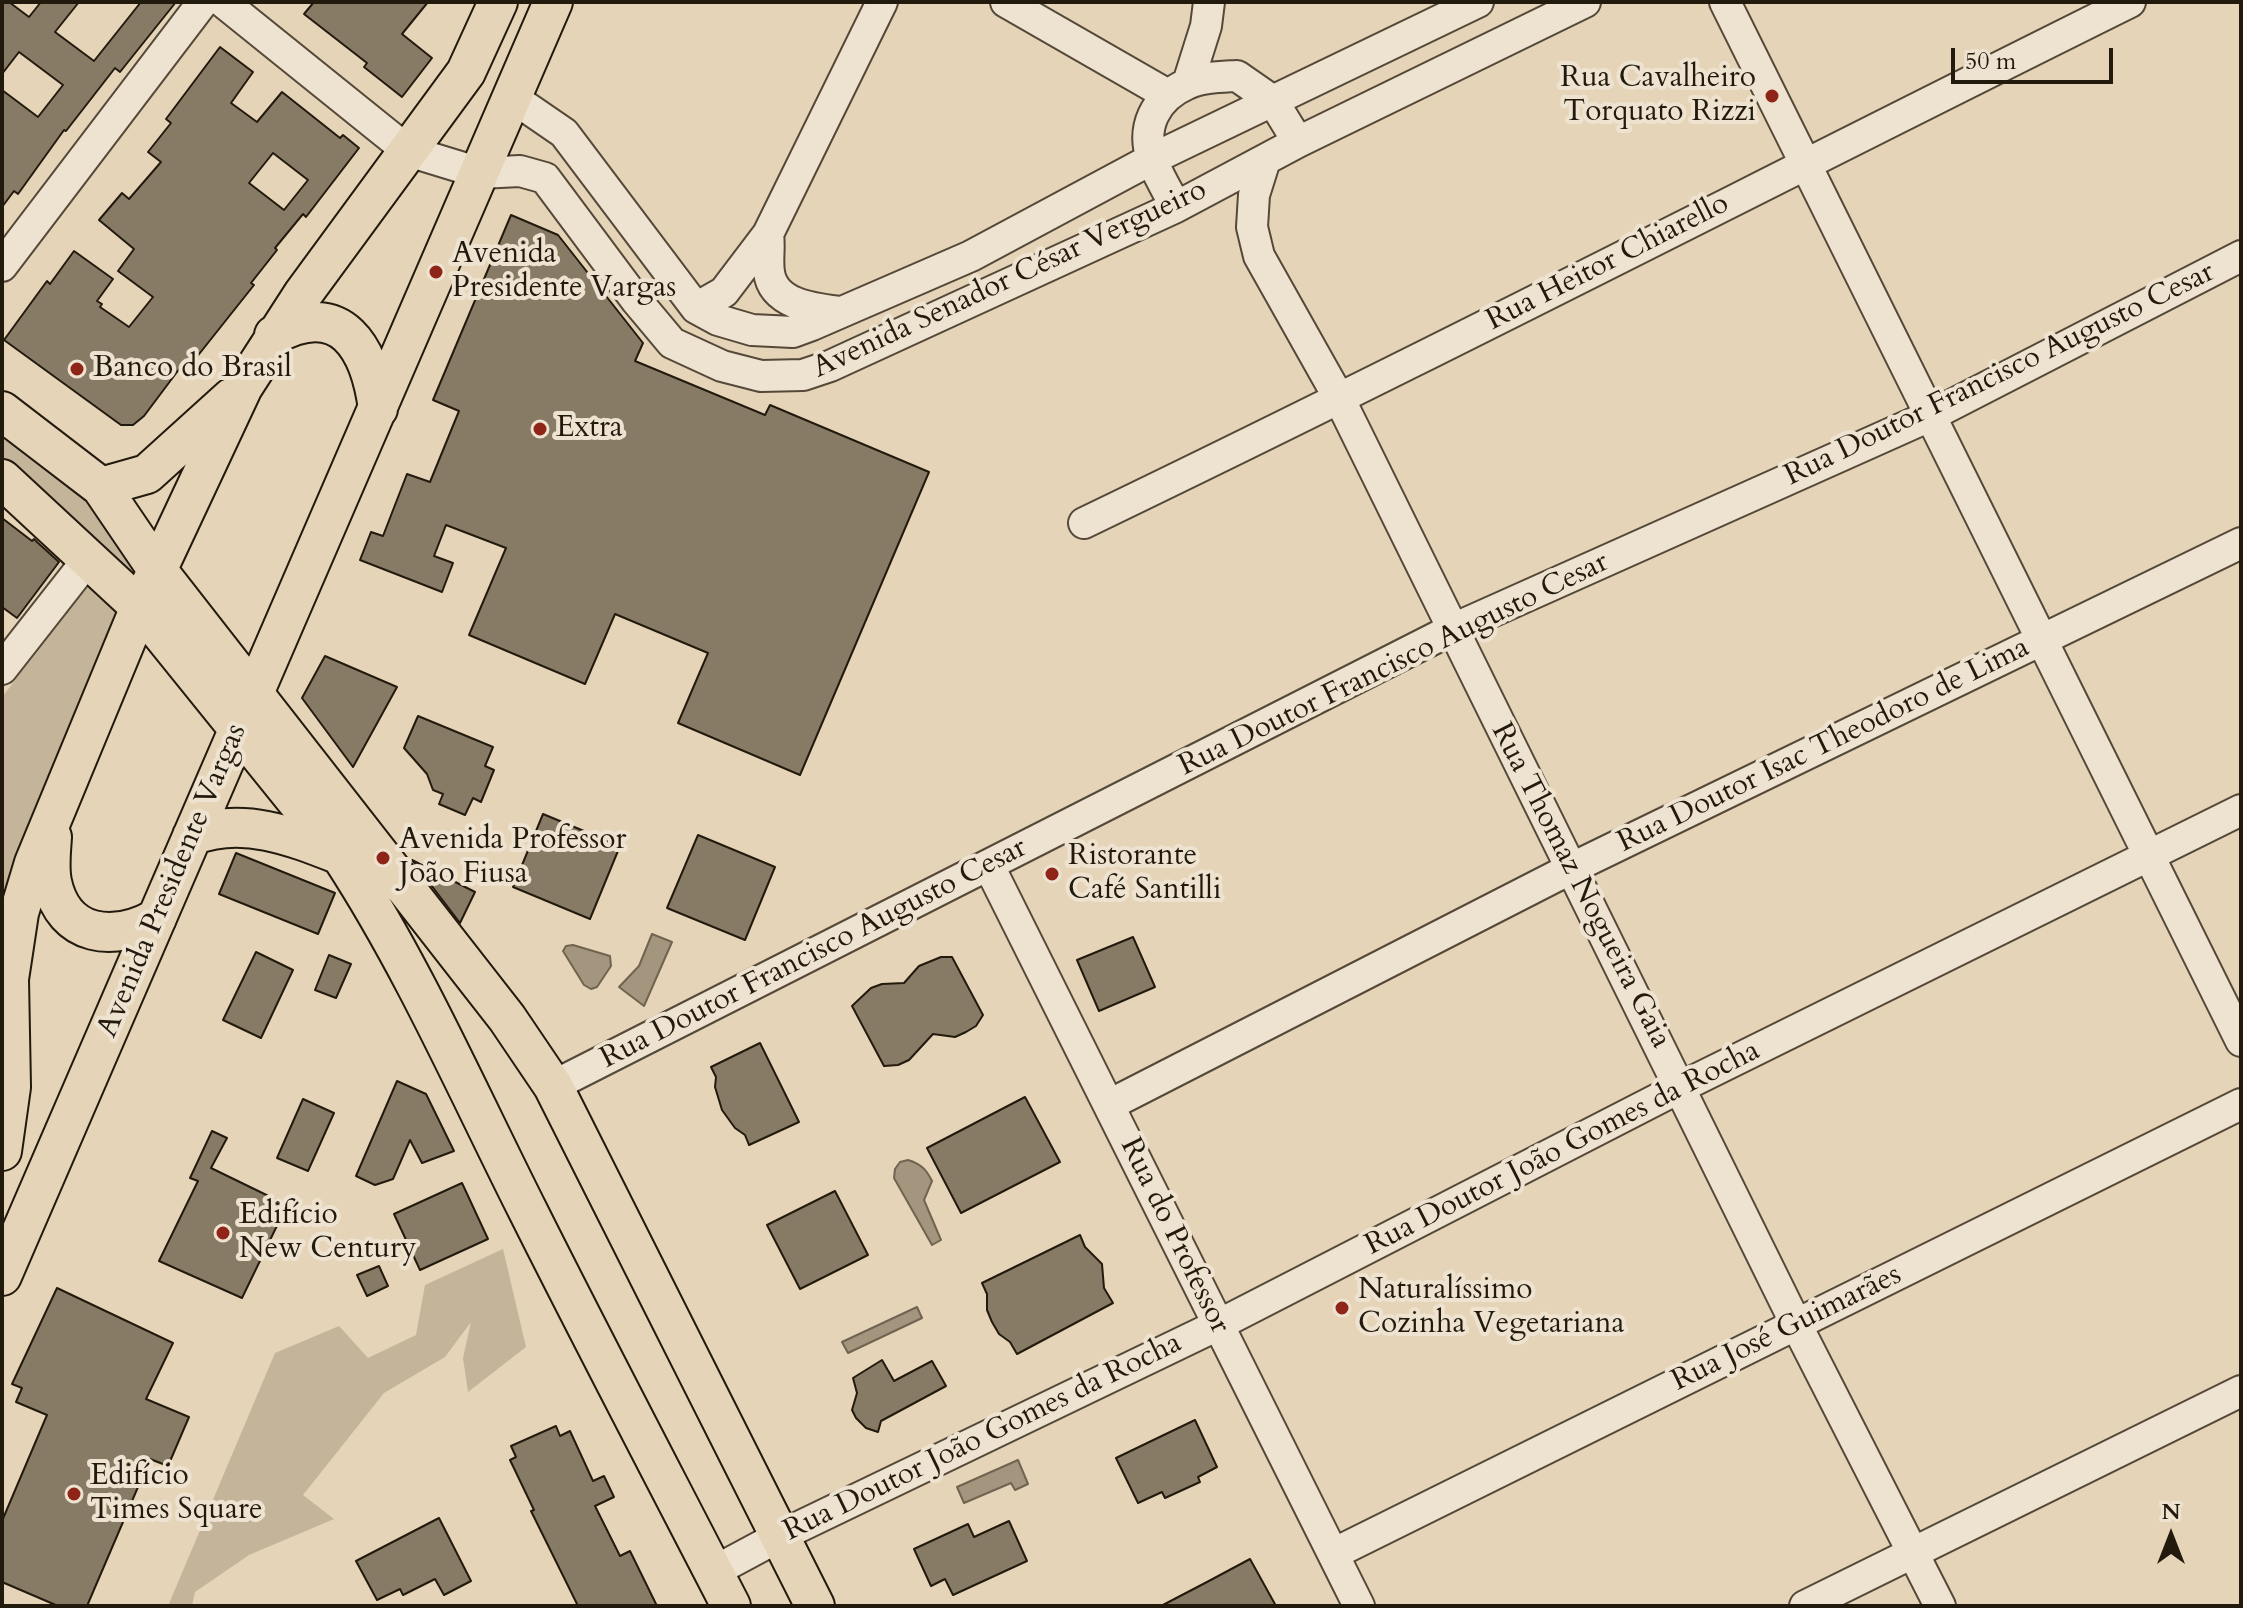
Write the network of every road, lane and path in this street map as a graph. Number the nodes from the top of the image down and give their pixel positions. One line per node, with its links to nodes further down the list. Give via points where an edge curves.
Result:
1 (203, 2): 26 (street)
2 (223, 2): 17 (street)
3 (498, 2): 17 (main road, via 466,72)
4 (553, 2): 14 (main road, Avenida Presidente Vargas)
5 (882, 2): 23 (street)
6 (1006, 2): 13 (street)
7 (1478, 2): 15 (street, Avenida Senador César Vergueiro)
8 (1585, 2): 16 (street, Avenida Senador César Vergueiro)
9 (1725, 2): 20 (street)
10 (2130, 2): 20 (street, Rua Heitor Chiarello)
11 (1207, 14): 12 (street, via 1220,59); 13 (street)
12 (1237, 76): 13 (street); 15 (street)
13 (1178, 89): 18 (street, via 1153,110 1148,128)
14 (513, 98): 21 (main road, Avenida Presidente Vargas); 27 (street, Avenida Senador César Vergueiro, via 564,133)
15 (1273, 101): 16 (street); 18 (street, Avenida Senador César Vergueiro)
16 (1298, 142): 19 (street, Avenida Senador César Vergueiro)
17 (408, 151): 21 (street, Avenida Senador César Vergueiro); 32 (main road)
18 (1152, 159): 22 (street); 24 (street, Avenida Senador César Vergueiro)
19 (1265, 160): 22 (street, Avenida Senador César Vergueiro); 34 (street, Rua Thomaz Nogueira Gaia, via 1254,195 1252,227 1259,256)
20 (1806, 162): 34 (street, Rua Heitor Chiarello); 37 (street)
21 (480, 173): 29 (street, Avenida Senador César Vergueiro, via 520,171 545,178); 35 (main road, Avenida Presidente Vargas)
22 (1176, 207): 28 (street, Avenida Senador César Vergueiro)
23 (768, 234): 30 (street, via 724,292); 31 (street, via 769,274 780,293 801,307)
24 (971, 256): 28 (street); 31 (street, Avenida Senador César Vergueiro)
25 (2241, 256): 37 (street, Rua Doutor Francisco Augusto Cesar)
26 (2, 266)
27 (672, 276): 29 (street); 30 (street, Avenida Senador César Vergueiro)
28 (989, 293): 29 (street, Avenida Senador César Vergueiro, via 830,366 803,375 761,376 722,366 672,343)
29 (636, 300)
30 (696, 308): 31 (street, Avenida Senador César Vergueiro, via 752,330 793,332)
31 (840, 312)
32 (274, 335): 33 (main road); 35 (main road, via 306,323 342,330 369,364)
33 (243, 387): 39 (main road, via 147,474); 43 (main road)
34 (1340, 400): 40 (street, Rua Heitor Chiarello); 45 (street, Rua Thomaz Nogueira Gaia)
35 (378, 409): 48 (main road, Avenida Presidente Vargas)
36 (2, 411): 39 (main road)
37 (1932, 415): 45 (street, Rua Doutor Francisco Augusto Cesar); 46 (street)
38 (2, 479): 42 (main road)
39 (101, 487): 43 (main road)
40 (1084, 523)
41 (2241, 543): 46 (street, Rua Doutor Isac Theodoro de Lima)
42 (89, 558): 44 (main road); 47 (street)
43 (158, 571): 44 (main road); 48 (main road)
44 (140, 607): 49 (main road); 51 (main road)
45 (1451, 630): 55 (street, Rua Doutor Francisco Augusto Cesar); 56 (street, Rua Thomaz Nogueira Gaia)
46 (2041, 641): 54 (street); 56 (street, Rua Doutor Isac Theodoro de Lima)
47 (2, 669)
48 (254, 693): 49 (main road, Avenida Presidente Vargas); 60 (main road, via 507,1018)
49 (239, 727): 52 (main road, Avenida Presidente Vargas); 53 (main road)
50 (2241, 810): 54 (street, Rua Doutor João Gomes da Rocha)
51 (54, 819): 57 (main road, via 52,883 71,918 110,933); 59 (main road, via 34,863 14,933)
52 (192, 836): 53 (main road, via 232,826 256,829); 57 (main road, Avenida Presidente Vargas)
53 (341, 856): 72 (main road, via 413,980)
54 (2150, 856): 58 (street); 61 (street, Rua Doutor João Gomes da Rocha)
55 (989, 866): 60 (street, Rua Doutor Francisco Augusto Cesar); 63 (street, Rua do Professor)
56 (1572, 868): 61 (street, Rua Thomaz Nogueira Gaia); 63 (street, Rua Doutor Isac Theodoro de Lima)
57 (157, 918): 65 (main road, Avenida Presidente Vargas)
58 (2241, 1041)
59 (6, 1049): 64 (main road, via 11,1087)
60 (553, 1086): 69 (main road)
61 (1681, 1087): 66 (street, Rua Thomaz Nogueira Gaia); 67 (street, Rua Doutor João Gomes da Rocha)
62 (2241, 1104): 66 (street, Rua José Guimarães)
63 (1109, 1105): 67 (street, Rua do Professor)
64 (2, 1151)
65 (2, 1276)
66 (1796, 1324): 70 (street, Rua Thomaz Nogueira Gaia); 71 (street, Rua José Guimarães)
67 (1218, 1325): 69 (street, Rua Doutor João Gomes da Rocha); 71 (street, Rua do Professor)
68 (2241, 1391): 70 (street)
69 (780, 1536): 72 (street, Rua Doutor João Gomes da Rocha); 74 (main road)
70 (1914, 1553): 76 (street); 77 (street, Rua Thomaz Nogueira Gaia)
71 (1333, 1554): 75 (street, Rua do Professor)
72 (713, 1572): 73 (main road)
73 (731, 1606)
74 (815, 1606)
75 (1359, 1606)
76 (1805, 1606)
77 (1940, 1606)

